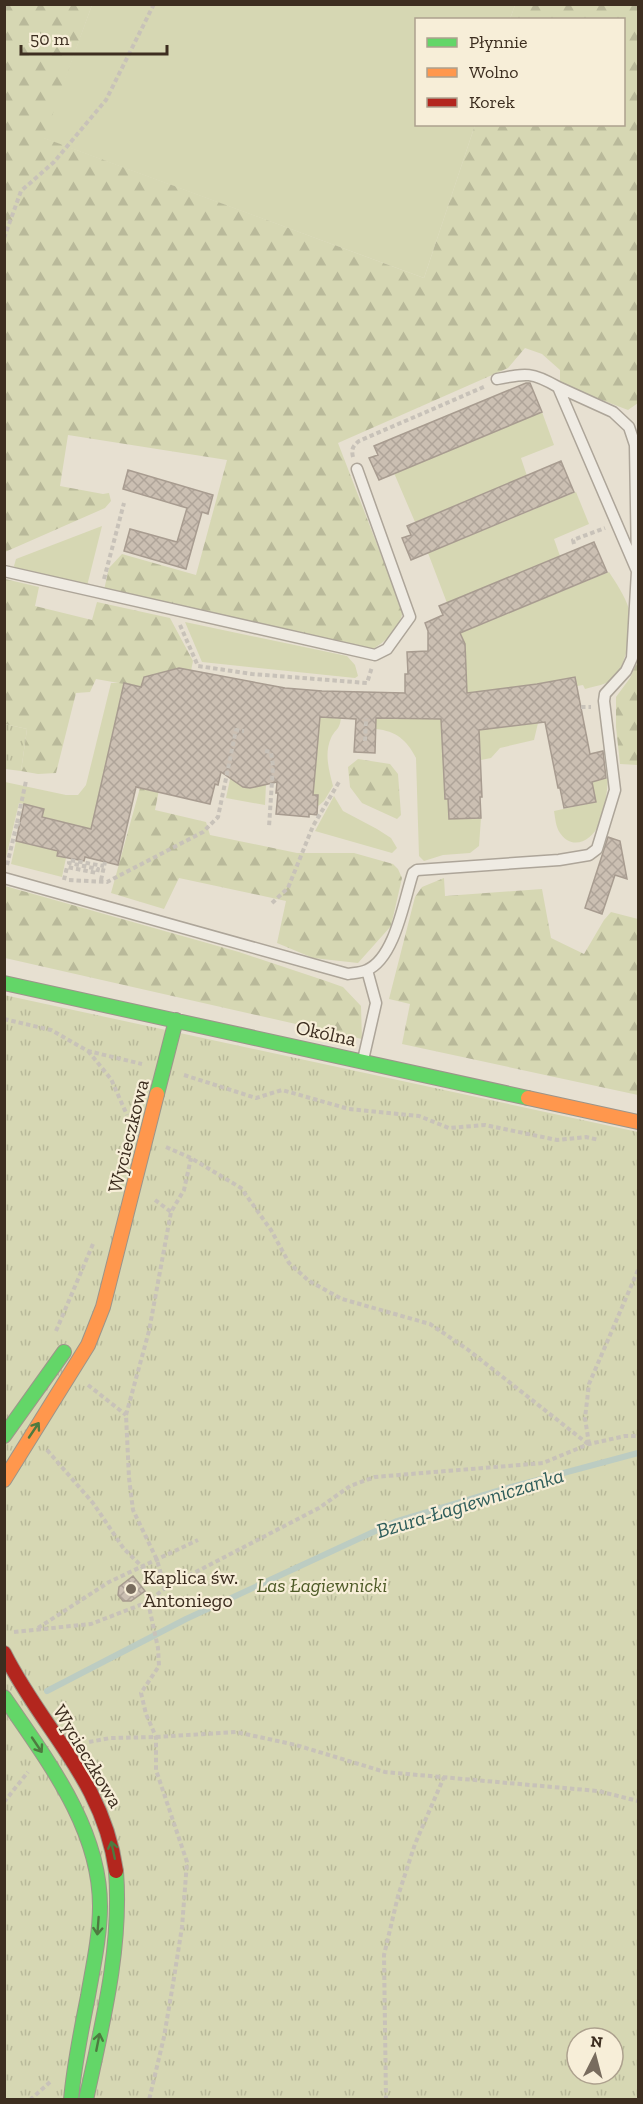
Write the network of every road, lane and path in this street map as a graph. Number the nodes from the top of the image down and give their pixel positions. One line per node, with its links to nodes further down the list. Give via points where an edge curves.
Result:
1 (154, 4): 2 (path, via 106,100 54,162 21,191)
2 (4, 238)
3 (498, 379): 4 (lane, via 522,374 538,376); 5 (path, via 359,441 351,452)
4 (558, 387): 7 (lane); 11 (lane, via 613,412 629,427 634,445)
5 (357, 469): 13 (lane, via 410,617 387,650)
6 (124, 502): 9 (path)
7 (617, 524): 8 (path, via 573,540); 11 (lane)
8 (574, 544)
9 (106, 570)
10 (4, 571): 12 (lane)
11 (637, 571): 28 (lane, via 632,658 604,701 615,789 597,849 589,855 559,860 417,870 393,939 382,958)
12 (174, 610): 13 (lane); 13 (path, via 198,666 367,683)
13 (375, 655)
14 (366, 718): 16 (path)
15 (244, 731): 26 (path, via 236,730 218,817 203,832 107,882)
16 (365, 741)
17 (265, 751): 20 (path, via 271,752 273,766)
18 (26, 781): 21 (path, via 19,823)
19 (339, 782): 27 (path, via 313,826 288,888)
20 (269, 827)
21 (5, 865): 22 (path)
22 (18, 868)
23 (52, 877): 25 (path)
24 (4, 878): 28 (lane, via 348,974)
25 (64, 880): 26 (path); 26 (path, via 67,867 97,873 98,869 69,860 105,864)
26 (101, 880)
27 (272, 903)
28 (367, 970): 33 (lane, via 376,1003)
29 (4, 982): 31 (street, Okólna)
30 (4, 1019): 32 (path, via 51,1030)
31 (176, 1020): 33 (street, Okólna); 34 (street, Wycieczkowa)
32 (88, 1051): 34 (path); 35 (path, via 111,1079)
33 (363, 1061): 36 (street, Okólna)
34 (165, 1069): 37 (path, via 256,1098 282,1090 349,1109 419,1116 449,1128 485,1125 557,1140 586,1137); 41 (street, Wycieczkowa)
35 (128, 1119)
36 (639, 1122)
37 (605, 1141)
38 (156, 1143): 39 (path)
39 (191, 1158): 47 (path, via 184,1190 171,1212 149,1331); 51 (path, via 241,1188 290,1263 309,1281 342,1299 430,1323)
40 (94, 1242): 44 (path)
41 (115, 1261): 43 (street, Wycieczkowa); 52 (street, Wycieczkowa, one-way to 41, via 88,1345 104,1307)
42 (639, 1270): 51 (path, via 589,1384 585,1418)
43 (82, 1323)
44 (51, 1339)
45 (70, 1344): 48 (street)
46 (82, 1380): 47 (path)
47 (126, 1415): 54 (path, via 133,1510)
48 (4, 1436)
49 (639, 1436): 51 (path)
50 (39, 1442): 55 (path, via 93,1503)
51 (589, 1444): 56 (path, via 543,1464 375,1477 350,1486 319,1508)
52 (4, 1480)
53 (198, 1540): 54 (path)
54 (157, 1560): 55 (path); 56 (path)
55 (141, 1567): 56 (path); 58 (path, via 109,1582)
56 (165, 1588): 57 (path)
57 (148, 1602): 58 (path, via 91,1624); 62 (path, via 159,1666 141,1693)
58 (36, 1630): 59 (path)
59 (4, 1633)
60 (4, 1653): 63 (street, Wycieczkowa)
61 (4, 1697): 64 (street, Wycieczkowa, one-way to 64)
62 (156, 1737): 63 (path, via 110,1738); 65 (path, via 236,1732 296,1745 385,1772); 70 (path, via 156,1770 187,1862 173,1984)
63 (63, 1747): 69 (street, Wycieczkowa, one-way to 63, via 116,1948 117,1868 108,1825)
64 (43, 1754): 67 (path); 68 (street, Wycieczkowa, one-way to 68, via 86,1837 100,1903)
65 (444, 1777): 66 (path, via 598,1791); 71 (path, via 415,1844 384,1955)
66 (639, 1801)
67 (4, 1802)
68 (71, 2100)
69 (86, 2100)
70 (149, 2100)
71 (386, 2100)

